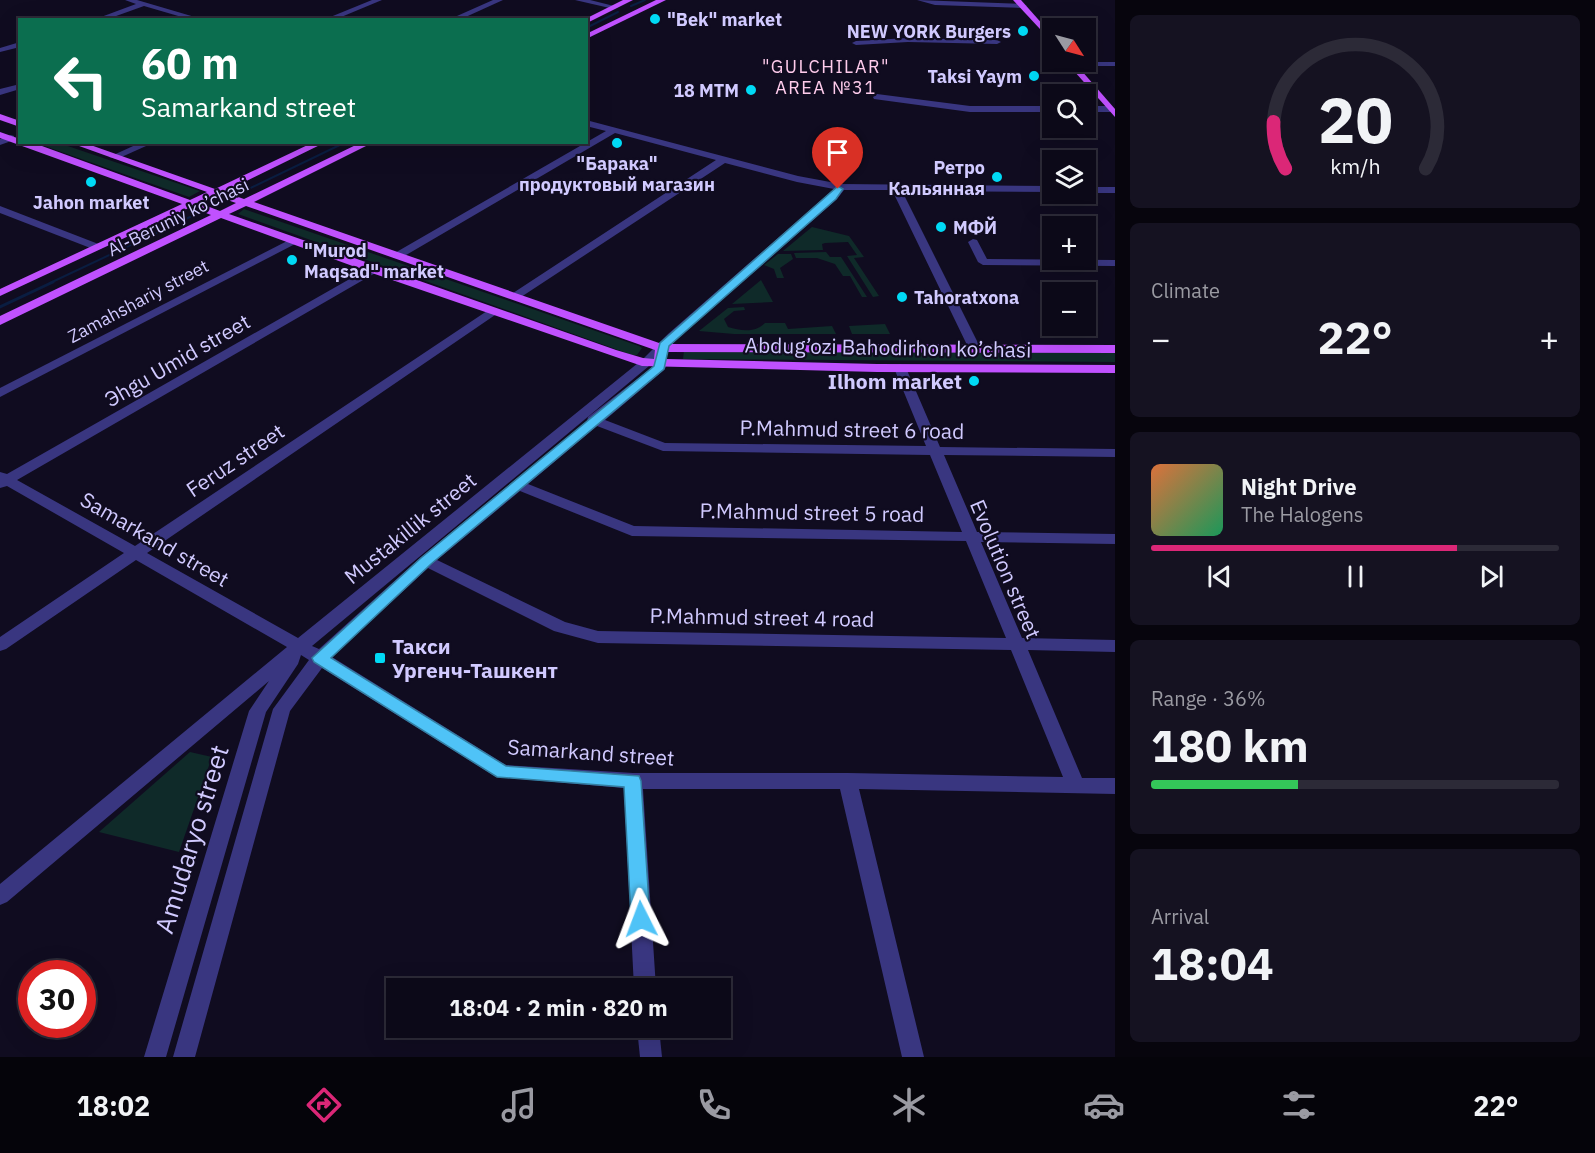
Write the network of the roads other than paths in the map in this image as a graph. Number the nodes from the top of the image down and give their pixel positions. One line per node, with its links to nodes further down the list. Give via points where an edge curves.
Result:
1 (129, 0): 9 (street)
2 (378, 0): 14 (street)
3 (499, 0): 15 (street)
4 (579, 0): 10 (street)
5 (629, 0): 10 (main road)
6 (662, 0): 11 (main road)
7 (921, 0): 8 (street)
8 (1020, 3): 17 (main road)
9 (144, 4): 12 (street); 13 (street)
10 (614, 7): 11 (main road); 16 (main road)
11 (637, 12): 18 (main road)
12 (102, 18)
13 (195, 18)
14 (331, 18)
15 (456, 18)
16 (588, 19)
17 (1042, 28)
18 (588, 36)
19 (998, 42): 20 (street)
20 (856, 43)
21 (18, 45): 22 (street)
22 (0, 50)
23 (1096, 64): 24 (street)
24 (1115, 64)
25 (1079, 72): 31 (main road)
26 (18, 87): 27 (street)
27 (0, 92)
28 (877, 97): 29 (street, via 970,109)
29 (1042, 109)
30 (1096, 110): 31 (street)
31 (1113, 112)
32 (0, 117): 33 (main road)
33 (18, 123)
34 (588, 124): 35 (street)
35 (614, 130): 45 (street); 59 (street)
36 (0, 135): 37 (main road, Abdug’ozi Bahodirhon ko’chasi)
37 (17, 141): 38 (street)
38 (0, 142)
39 (25, 144): 53 (main road, Abdug’ozi Bahodirhon ko’chasi)
40 (78, 144): 44 (main road, Abdug’ozi Bahodirhon ko’chasi)
41 (146, 144): 44 (street)
42 (318, 144): 51 (main road, Al-Beruniy ko’chasi)
43 (366, 144): 52 (main road, Al-Beruniy ko’chasi)
44 (114, 157): 51 (main road, Abdug’ozi Bahodirhon ko’chasi)
45 (725, 159): 46 (street); 63 (street)
46 (841, 187): 47 (street); 68 (street, Mustakillik street)
47 (896, 188): 48 (street); 66 (street, Abdug’ozi Bahodirhon ko’chasi)
48 (1042, 189)
49 (1096, 190): 50 (street)
50 (1115, 190)
51 (214, 192): 52 (main road, Abdug’ozi Bahodirhon ko’chasi); 53 (main road, Al-Beruniy ko’chasi)
52 (244, 203): 55 (main road, Al-Beruniy ko’chasi); 59 (main road, Abdug’ozi Bahodirhon ko’chasi)
53 (189, 204): 55 (main road, Abdug’ozi Bahodirhon ko’chasi); 58 (main road, Al-Beruniy ko’chasi)
54 (0, 209): 58 (street)
55 (220, 214): 56 (main road, Abdug’ozi Bahodirhon ko’chasi); 65 (main road, Al-Beruniy ko’chasi)
56 (293, 240): 61 (main road, Abdug’ozi Bahodirhon ko’chasi); 71 (street, Zamahshariy street)
57 (973, 242): 60 (street, via 983,262)
58 (97, 247): 62 (main road, Al-Beruniy ko’chasi)
59 (398, 256): 63 (main road, Abdug’ozi Bahodirhon ko’chasi)
60 (1115, 263)
61 (373, 270): 64 (main road, Abdug’ozi Bahodirhon ko’chasi); 75 (street, Эhgu Umid street)
62 (0, 293)
63 (514, 297): 68 (main road, Abdug’ozi Bahodirhon ko’chasi)
64 (494, 311): 68 (main road, Abdug’ozi Bahodirhon ko’chasi, via 612,352); 79 (street, Feruz street)
65 (0, 321)
66 (974, 347): 67 (main road, Abdug’ozi Bahodirhon ko’chasi); 68 (main road, Abdug’ozi Bahodirhon ko’chasi)
67 (1115, 348)
68 (656, 358): 69 (main road, Abdug’ozi Bahodirhon ko’chasi); 72 (street, Mustakillik street, via 660,367); 84 (street, Mustakillik street)
69 (900, 368): 70 (main road, Abdug’ozi Bahodirhon ko’chasi); 73 (street, Evolution street)
70 (1115, 369)
71 (0, 393)
72 (593, 420): 73 (street, P.Mahmud street 6 road, via 663,447); 76 (street, Mustakillik street)
73 (934, 451): 74 (street, P.Mahmud street 6 road); 77 (street, Evolution street)
74 (1115, 453)
75 (2, 480): 79 (street, Samarkand street)
76 (518, 485): 77 (street, P.Mahmud street 5 road, via 632,531); 80 (street, Mustakillik street)
77 (969, 536): 78 (street, P.Mahmud street 5 road); 81 (street, Evolution street)
78 (1115, 539)
79 (135, 553): 82 (street, Feruz street); 84 (street, Samarkand street)
80 (426, 561): 81 (street, P.Mahmud street 4 road, via 560,627 598,637); 85 (street, Mustakillik street)
81 (1015, 644): 83 (street, P.Mahmud street 4 road); 88 (street, Evolution street)
82 (0, 645)
83 (1115, 646)
84 (301, 647): 85 (street, Samarkand street); 90 (street, Mustakillik street); 93 (street, Amudaryo street, via 258,711)
85 (320, 658): 86 (street, Samarkand street, via 503,772); 94 (street, Mustakillik street, via 282,709)
86 (633, 781): 87 (street, Samarkand street); 91 (street)
87 (848, 781): 88 (street, Samarkand street); 96 (street)
88 (1076, 785): 89 (street, Samarkand street)
89 (1115, 786)
90 (0, 896)
91 (644, 978)
92 (649, 1038): 95 (street)
93 (154, 1057)
94 (184, 1057)
95 (651, 1057)
96 (914, 1057)

